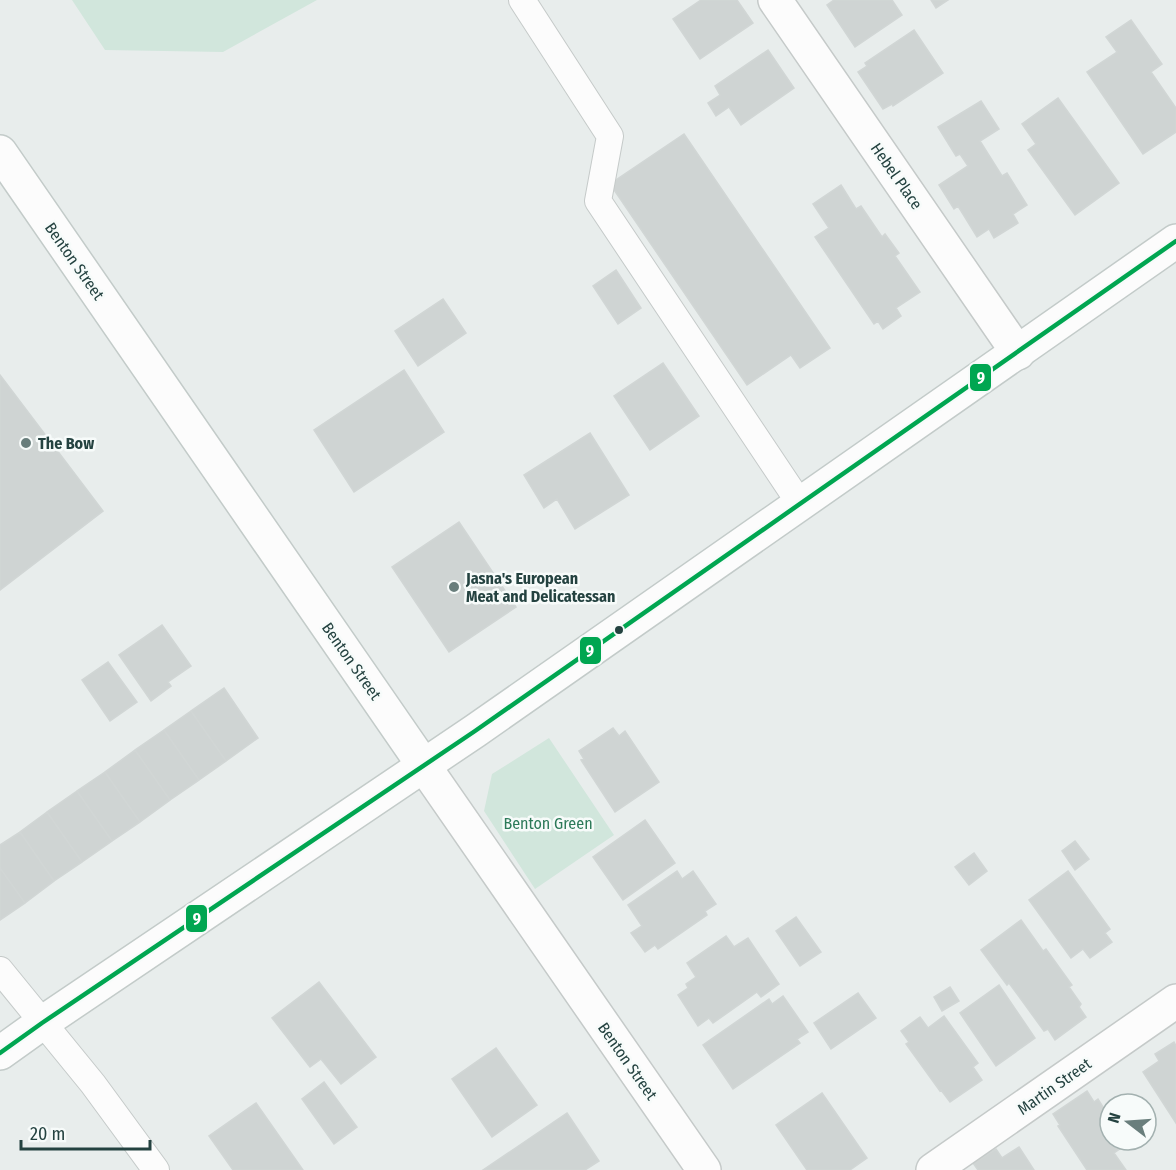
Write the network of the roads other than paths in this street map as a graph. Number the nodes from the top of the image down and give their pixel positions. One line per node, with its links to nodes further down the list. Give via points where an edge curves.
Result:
1 (522, 0): 6 (lane, via 610,136 598,201)
2 (775, 0): 5 (main road, Hebel Place)
3 (0, 152): 7 (main road, Benton Street)
4 (1176, 241): 5 (main road)
5 (1018, 352): 6 (main road)
6 (801, 506): 7 (main road)
7 (424, 766): 10 (main road); 13 (main road, Benton Street)
8 (0, 970): 10 (lane)
9 (1176, 1001): 14 (main road, Martin Street)
10 (42, 1023): 11 (main road); 12 (lane)
11 (0, 1053)
12 (156, 1170)
13 (704, 1170)
14 (933, 1170)

